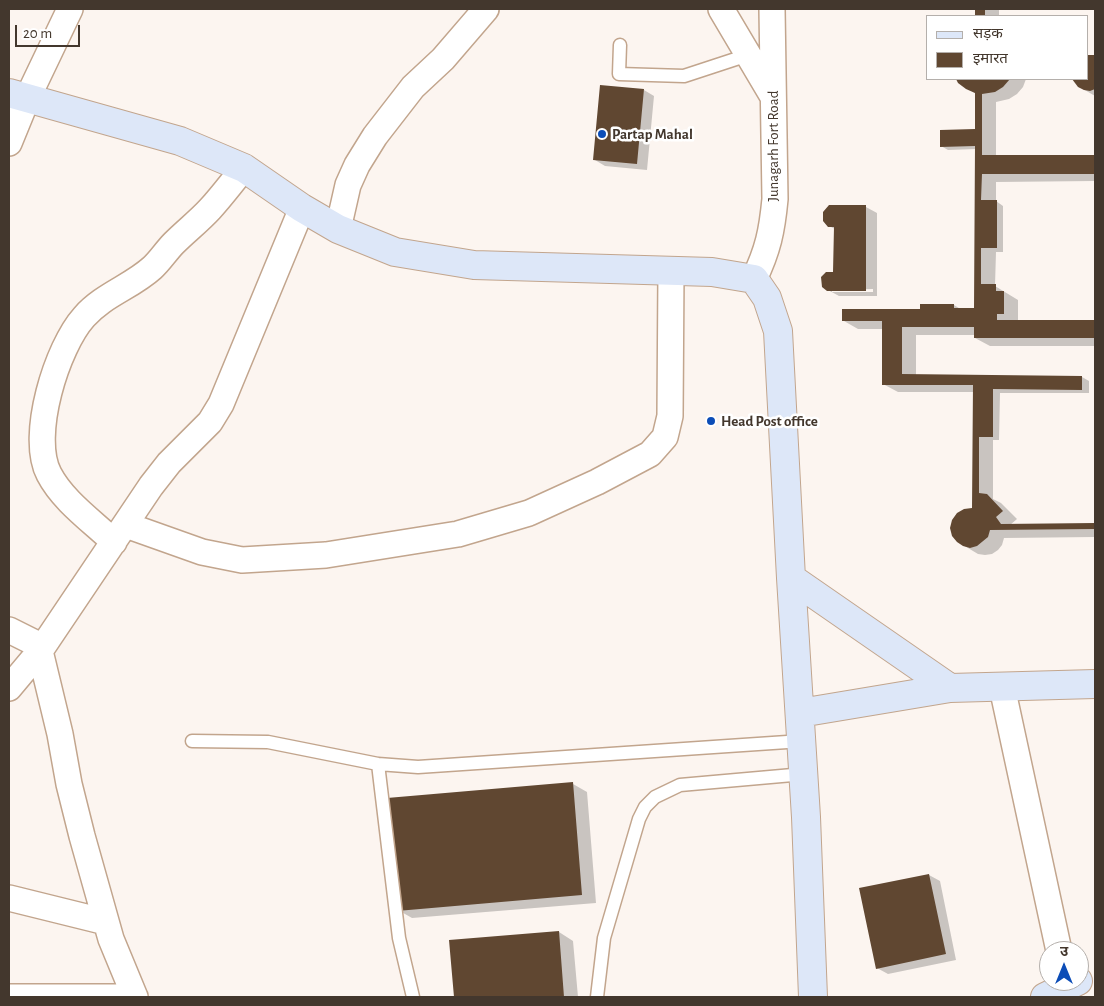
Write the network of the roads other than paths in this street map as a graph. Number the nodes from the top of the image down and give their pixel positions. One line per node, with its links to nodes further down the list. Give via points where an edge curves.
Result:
1 (70, 9): 7 (street)
2 (486, 9): 12 (street, via 443,59 413,87 375,136 356,165 348,185)
3 (721, 9): 6 (street)
4 (772, 9): 8 (street, Junagarh Fort Road)
5 (620, 45): 6 (lane, via 619,74 684,76)
6 (748, 55): 8 (street)
7 (18, 96): 9 (street); 10 (street, via 180,141)
8 (773, 98): 14 (street, Junagarh Fort Road, via 773,222 765,255)
9 (9, 143)
10 (244, 168): 11 (street); 15 (street, via 210,209 153,267 107,297 85,316 70,335 54,373 42,426 47,472 58,490)
11 (302, 208): 12 (street); 15 (street, via 221,404 210,422 151,486)
12 (338, 229): 13 (street, via 395,252 474,265)
13 (671, 271): 14 (street, via 712,272); 15 (street, via 670,416 665,436 650,454 563,499 529,513 458,534 326,555 242,560)
14 (754, 279): 16 (street, via 767,298 778,331)
15 (120, 534): 18 (street)
16 (791, 578): 22 (street); 23 (street)
17 (9, 630): 18 (street, via 33,642)
18 (40, 651): 21 (street); 29 (street)
19 (1095, 684): 20 (street)
20 (1002, 687): 22 (street); 30 (street)
21 (9, 688)
22 (950, 688): 23 (street)
23 (800, 713): 24 (street)
24 (802, 740): 26 (lane, via 418,766); 27 (street)
25 (192, 741): 26 (lane, via 268,742)
26 (378, 764): 34 (lane, via 399,938)
27 (804, 774): 35 (lane, via 680,785 655,796 639,819 604,938); 36 (street)
28 (9, 898): 29 (street)
29 (106, 922): 33 (street)
30 (1057, 941)
31 (9, 996): 32 (street)
32 (41, 997): 33 (street)
33 (135, 997)
34 (413, 997)
35 (597, 997)
36 (813, 997)

